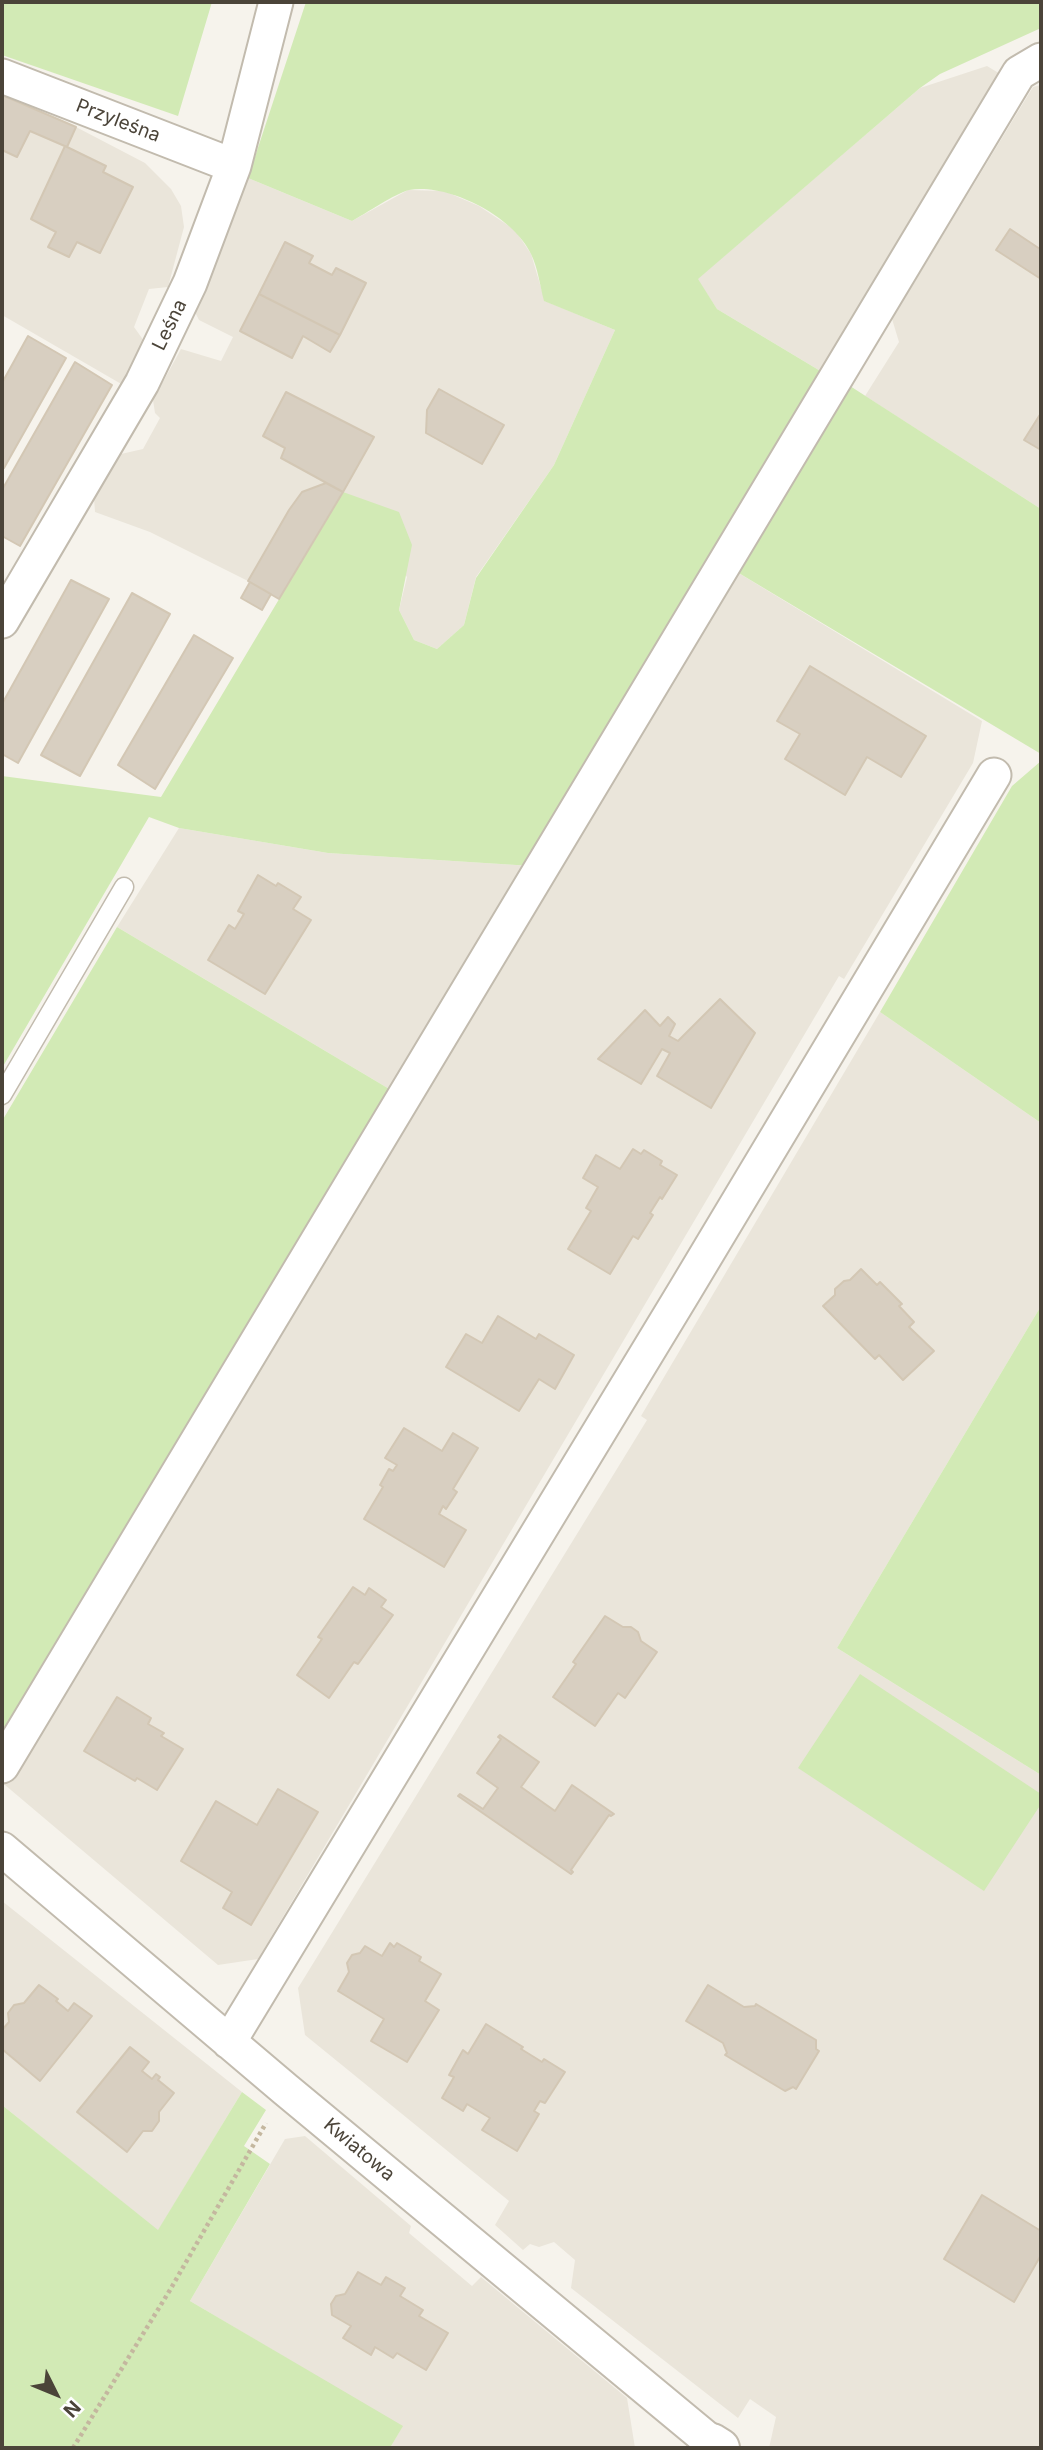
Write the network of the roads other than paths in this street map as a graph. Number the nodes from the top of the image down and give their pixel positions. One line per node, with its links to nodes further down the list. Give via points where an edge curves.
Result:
1 (276, 2): 4 (street, Leśna)
2 (1041, 60): 9 (street, via 1020,72)
3 (2, 76): 4 (street, Przyleśna)
4 (234, 166): 5 (street, Leśna, via 190,283 142,383)
5 (2, 621)
6 (994, 775): 11 (street)
7 (124, 887): 8 (lane)
8 (2, 1095)
9 (2, 1766)
10 (2, 1849): 11 (street, Kwiatowa)
11 (229, 2042): 12 (street, Kwiatowa)
12 (714, 2446)

